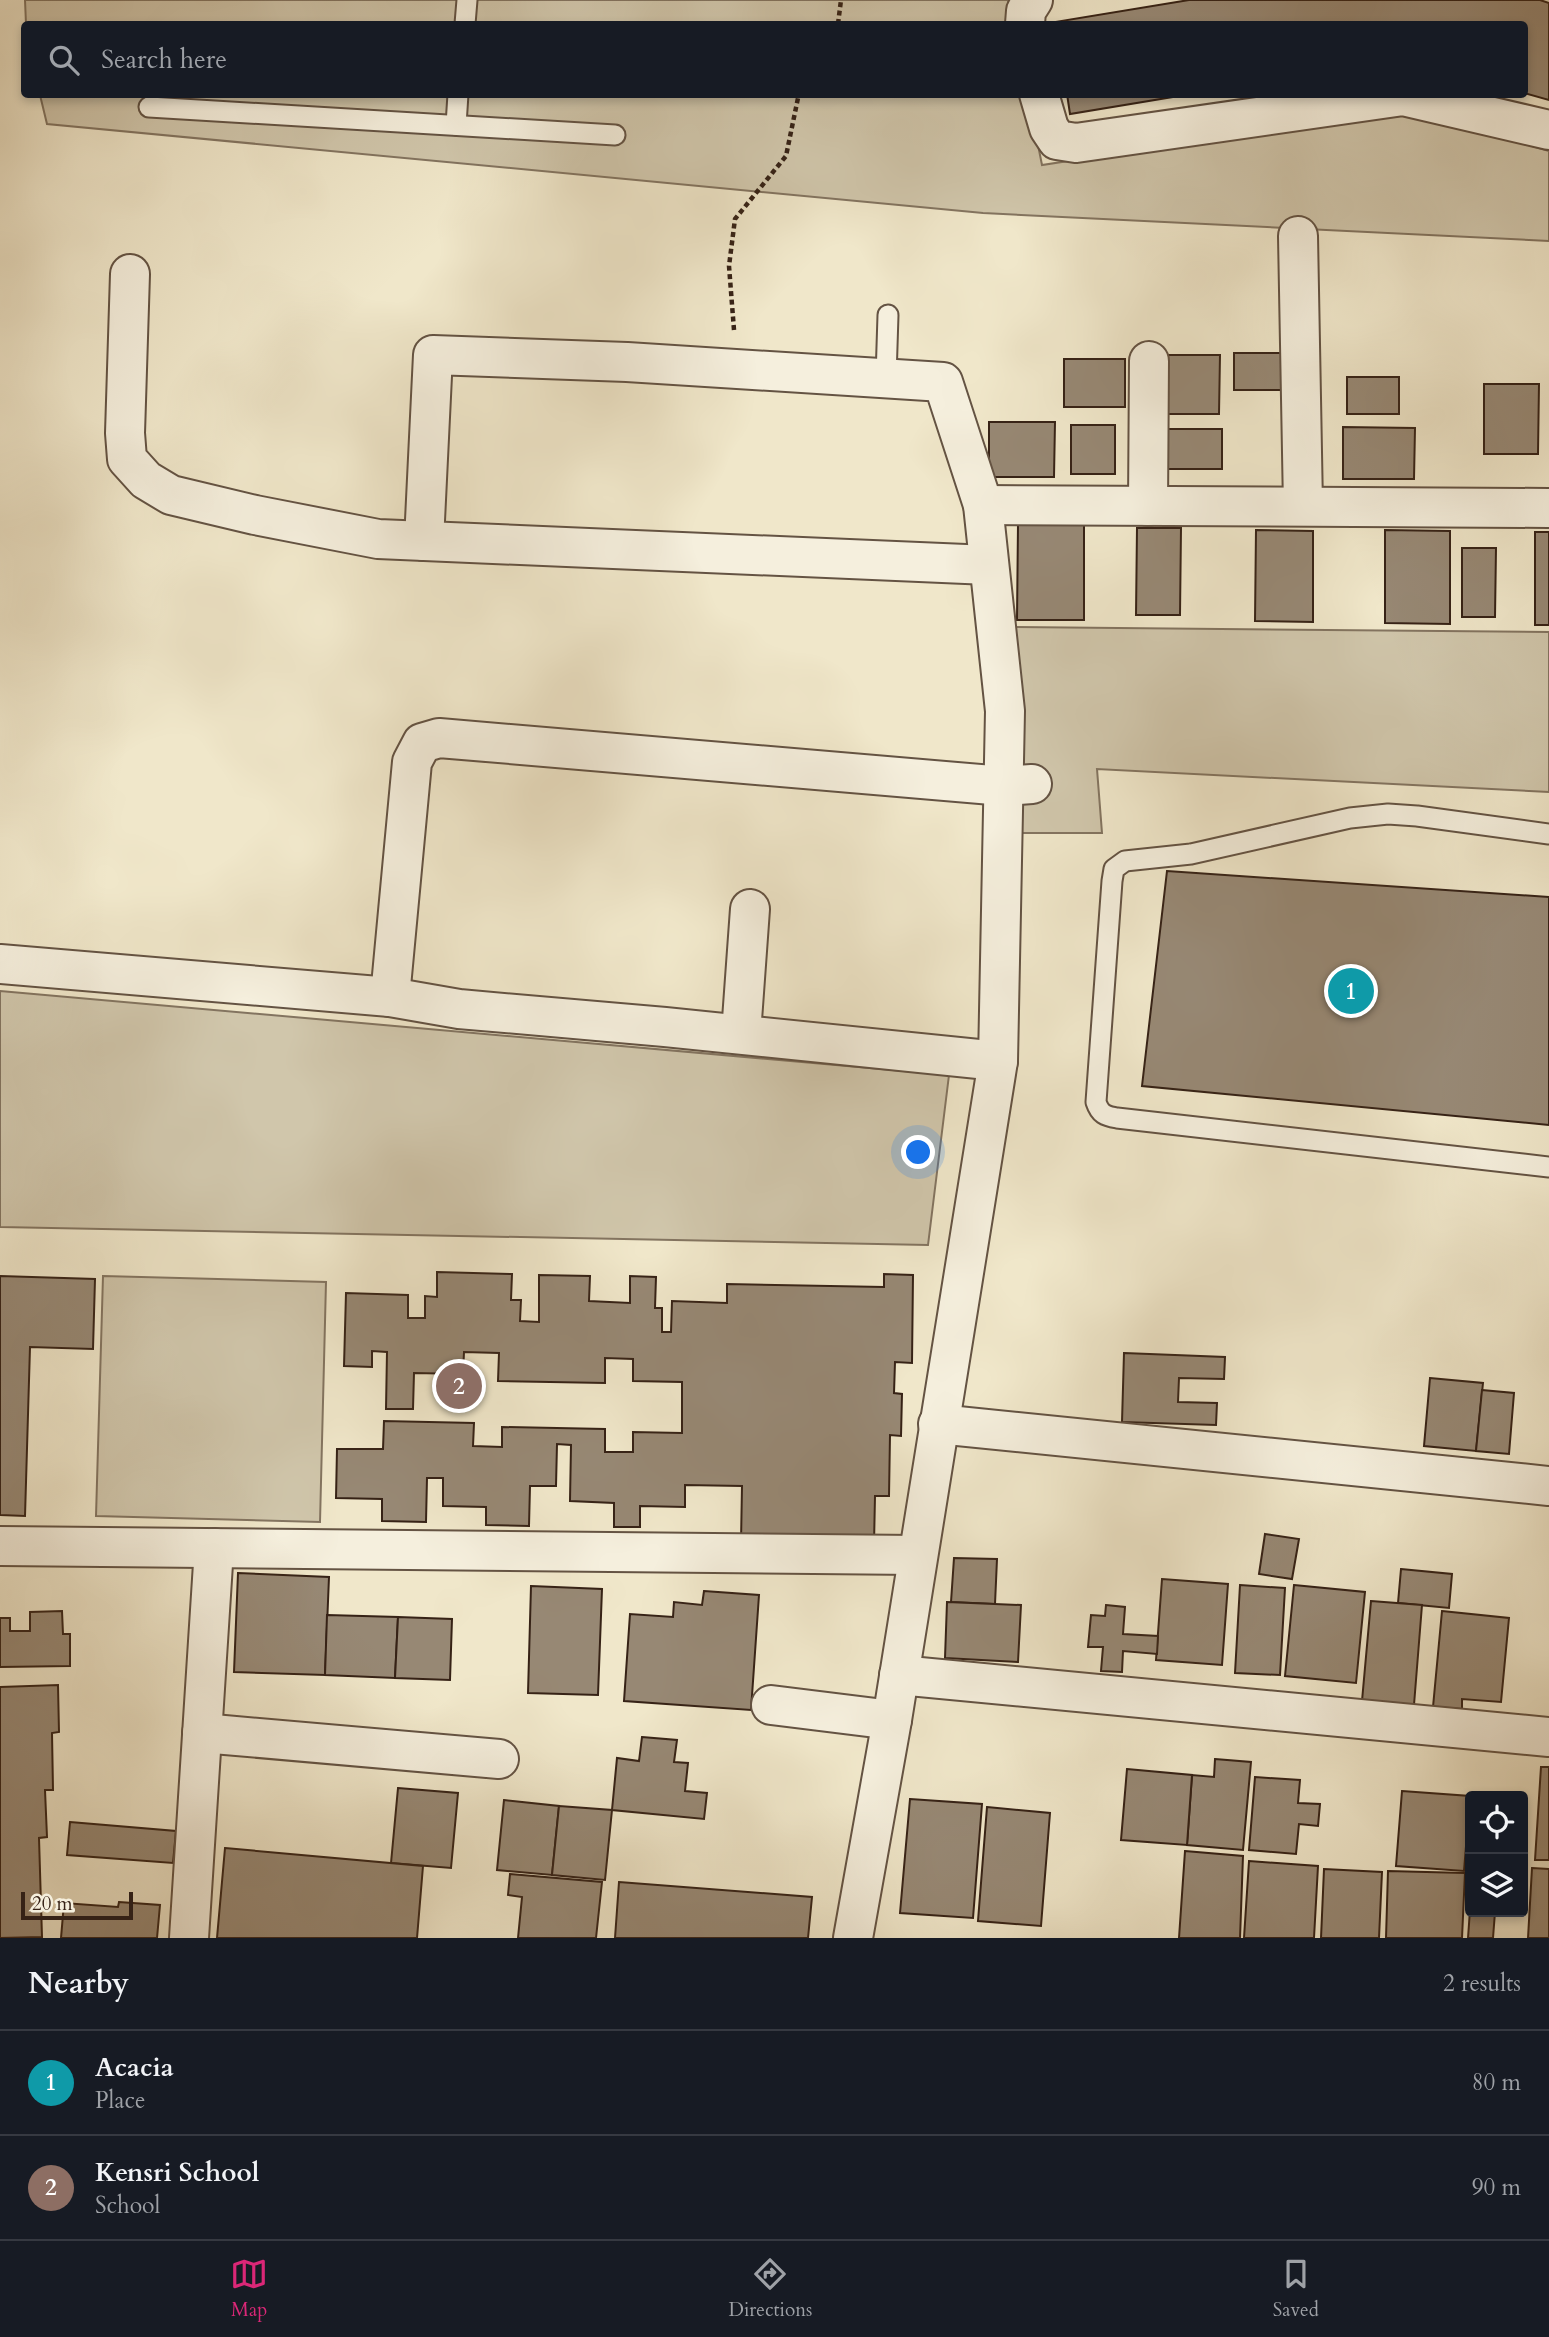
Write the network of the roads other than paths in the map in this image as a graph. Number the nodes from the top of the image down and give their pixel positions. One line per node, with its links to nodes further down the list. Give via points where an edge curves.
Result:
1 (467, 0): 3 (lane)
2 (1032, 0): 4 (street)
3 (464, 21)
4 (1025, 21)
5 (458, 98): 10 (lane)
6 (1040, 98): 7 (street, via 1057,140 1076,143)
7 (1389, 98)
8 (1412, 98): 11 (street)
9 (149, 107): 10 (lane)
10 (456, 125): 12 (lane)
11 (1549, 130)
12 (615, 135)
13 (1298, 236): 20 (street)
14 (130, 274): 22 (street, via 127,459 146,481 171,495 255,514 379,539)
15 (888, 315): 17 (lane)
16 (1149, 361): 19 (street)
17 (886, 378): 18 (street, via 943,382); 22 (street, via 433,355)
18 (983, 505): 19 (street); 23 (street)
19 (1148, 506): 20 (street)
20 (1303, 506): 21 (street)
21 (1549, 508)
22 (424, 541): 23 (street)
23 (989, 565): 24 (street)
24 (1018, 785): 28 (street, via 439,738 422,743 412,762); 30 (street)
25 (1549, 834): 31 (lane, via 1388,814 1350,818 1191,854 1125,861 1114,869 1112,881 1096,1102 1099,1111 1117,1118)
26 (750, 909): 29 (street)
27 (0, 964): 28 (street)
28 (390, 997): 29 (street, via 458,1009)
29 (741, 1034): 30 (street)
30 (998, 1061): 32 (street)
31 (1549, 1167)
32 (938, 1424): 33 (street); 36 (street)
33 (1549, 1486)
34 (0, 1546): 35 (street)
35 (214, 1548): 36 (street); 40 (street)
36 (917, 1555): 37 (street)
37 (899, 1675): 39 (street); 41 (street)
38 (771, 1705): 39 (street)
39 (892, 1720): 44 (street)
40 (202, 1733): 42 (street); 43 (street)
41 (1549, 1737)
42 (499, 1759)
43 (189, 1938)
44 (853, 1938)

